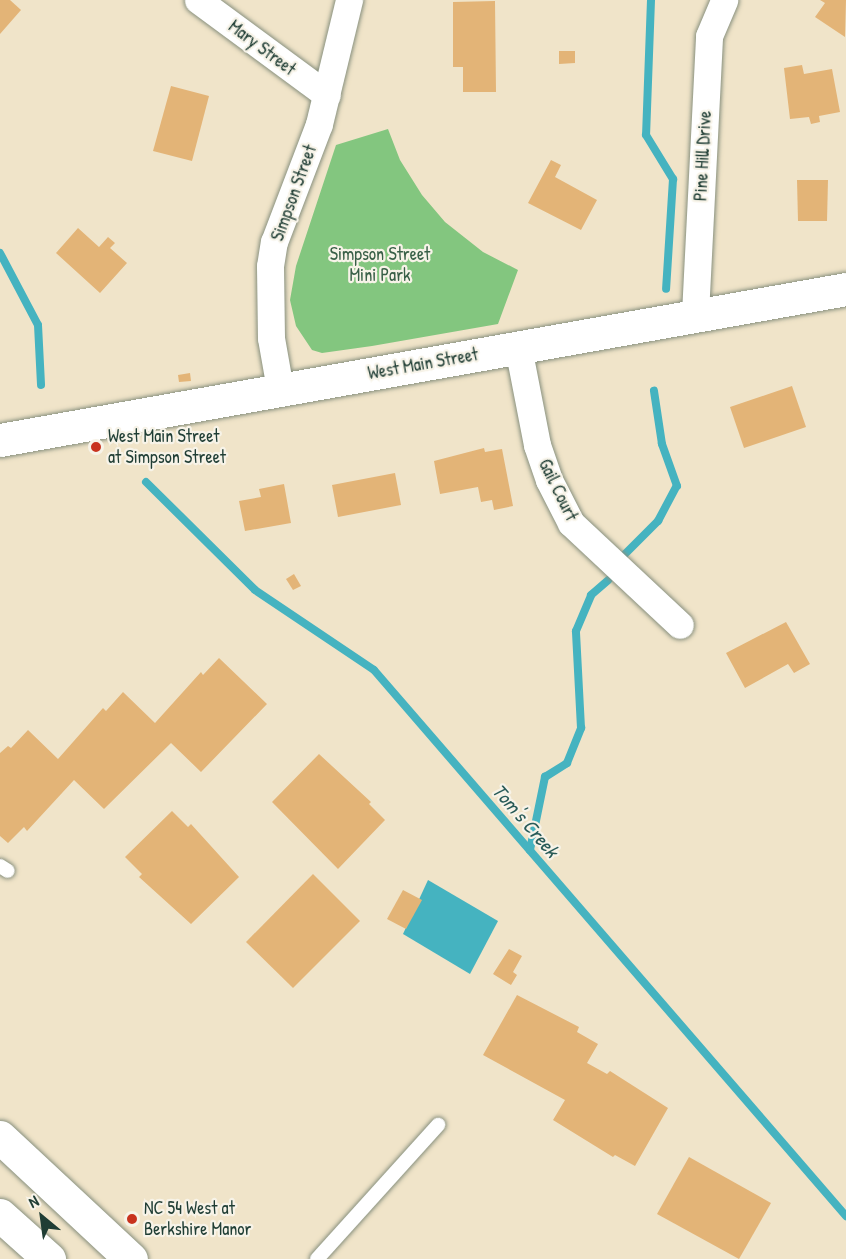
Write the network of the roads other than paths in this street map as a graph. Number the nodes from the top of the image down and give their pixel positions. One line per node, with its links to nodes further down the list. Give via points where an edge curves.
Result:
1 (198, 0): 4 (street, Mary Street)
2 (349, 0): 4 (street, Simpson Street)
3 (724, 0): 6 (street, Pine Hill Drive, via 708,36)
4 (327, 95): 8 (street, Simpson Street, via 274,242 270,266 271,338)
5 (846, 289): 6 (main road, West Main Street)
6 (695, 315): 7 (main road, West Main Street)
7 (518, 347): 8 (main road, West Main Street); 10 (street, Gail Court, via 537,445 571,523)
8 (280, 389): 9 (main road, West Main Street)
9 (0, 440)
10 (680, 625)
11 (438, 1125): 16 (lane)
12 (0, 1137): 15 (main road)
13 (0, 1215): 14 (main road)
14 (49, 1259)
15 (131, 1259)
16 (317, 1259)

